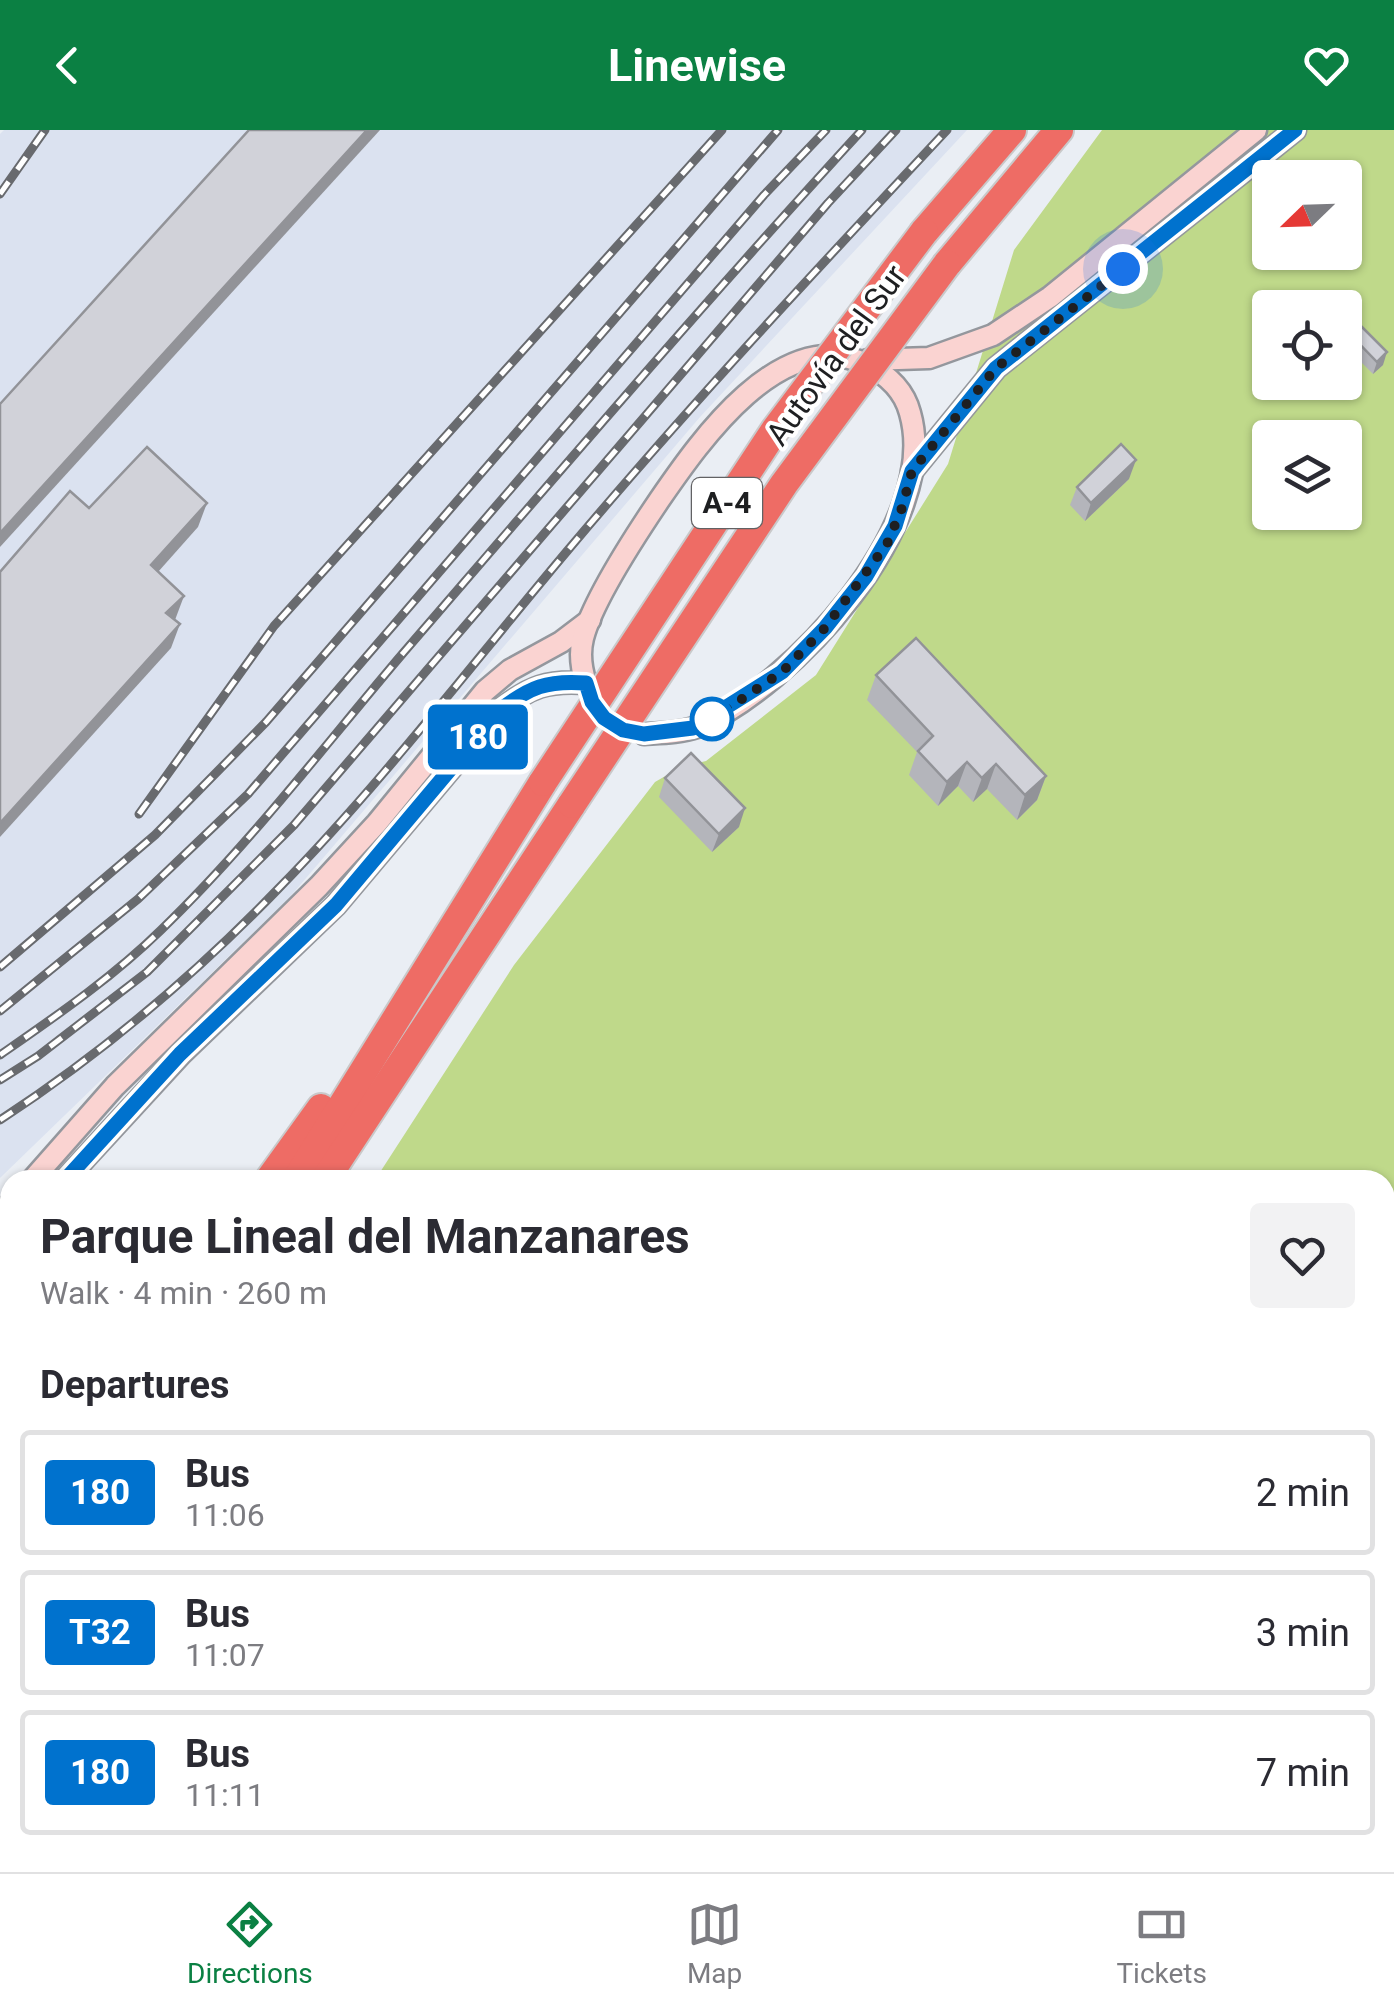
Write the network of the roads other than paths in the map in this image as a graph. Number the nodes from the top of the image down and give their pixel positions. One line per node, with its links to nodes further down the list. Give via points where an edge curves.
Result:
1 (1012, 130): 9 (highway, Autovía del Sur / A-4, bridge, via 924,232 775,430)
2 (1058, 130): 10 (highway, Autovía del Sur / A-4, bridge, via 947,264 784,484)
3 (1256, 130): 5 (main road, via 1050,297 993,335 929,358)
4 (1295, 130): 6 (main road, via 996,368)
5 (858, 361): 6 (main road, via 890,380 910,413); 7 (main road, via 824,357 793,364 725,414 652,510)
6 (912, 471): 8 (main road, via 877,560 782,672 693,728)
7 (592, 619): 11 (main road, via 485,691 320,886 115,1086); 12 (main road, via 581,652 586,683 548,683 500,710 336,905 180,1054)
8 (644, 734)
9 (437, 949): 13 (highway); 14 (highway)
10 (356, 1136): 15 (highway); 16 (highway)
11 (41, 1170)
12 (73, 1170)
13 (276, 1170)
14 (302, 1170)
15 (332, 1170)
16 (339, 1170)

